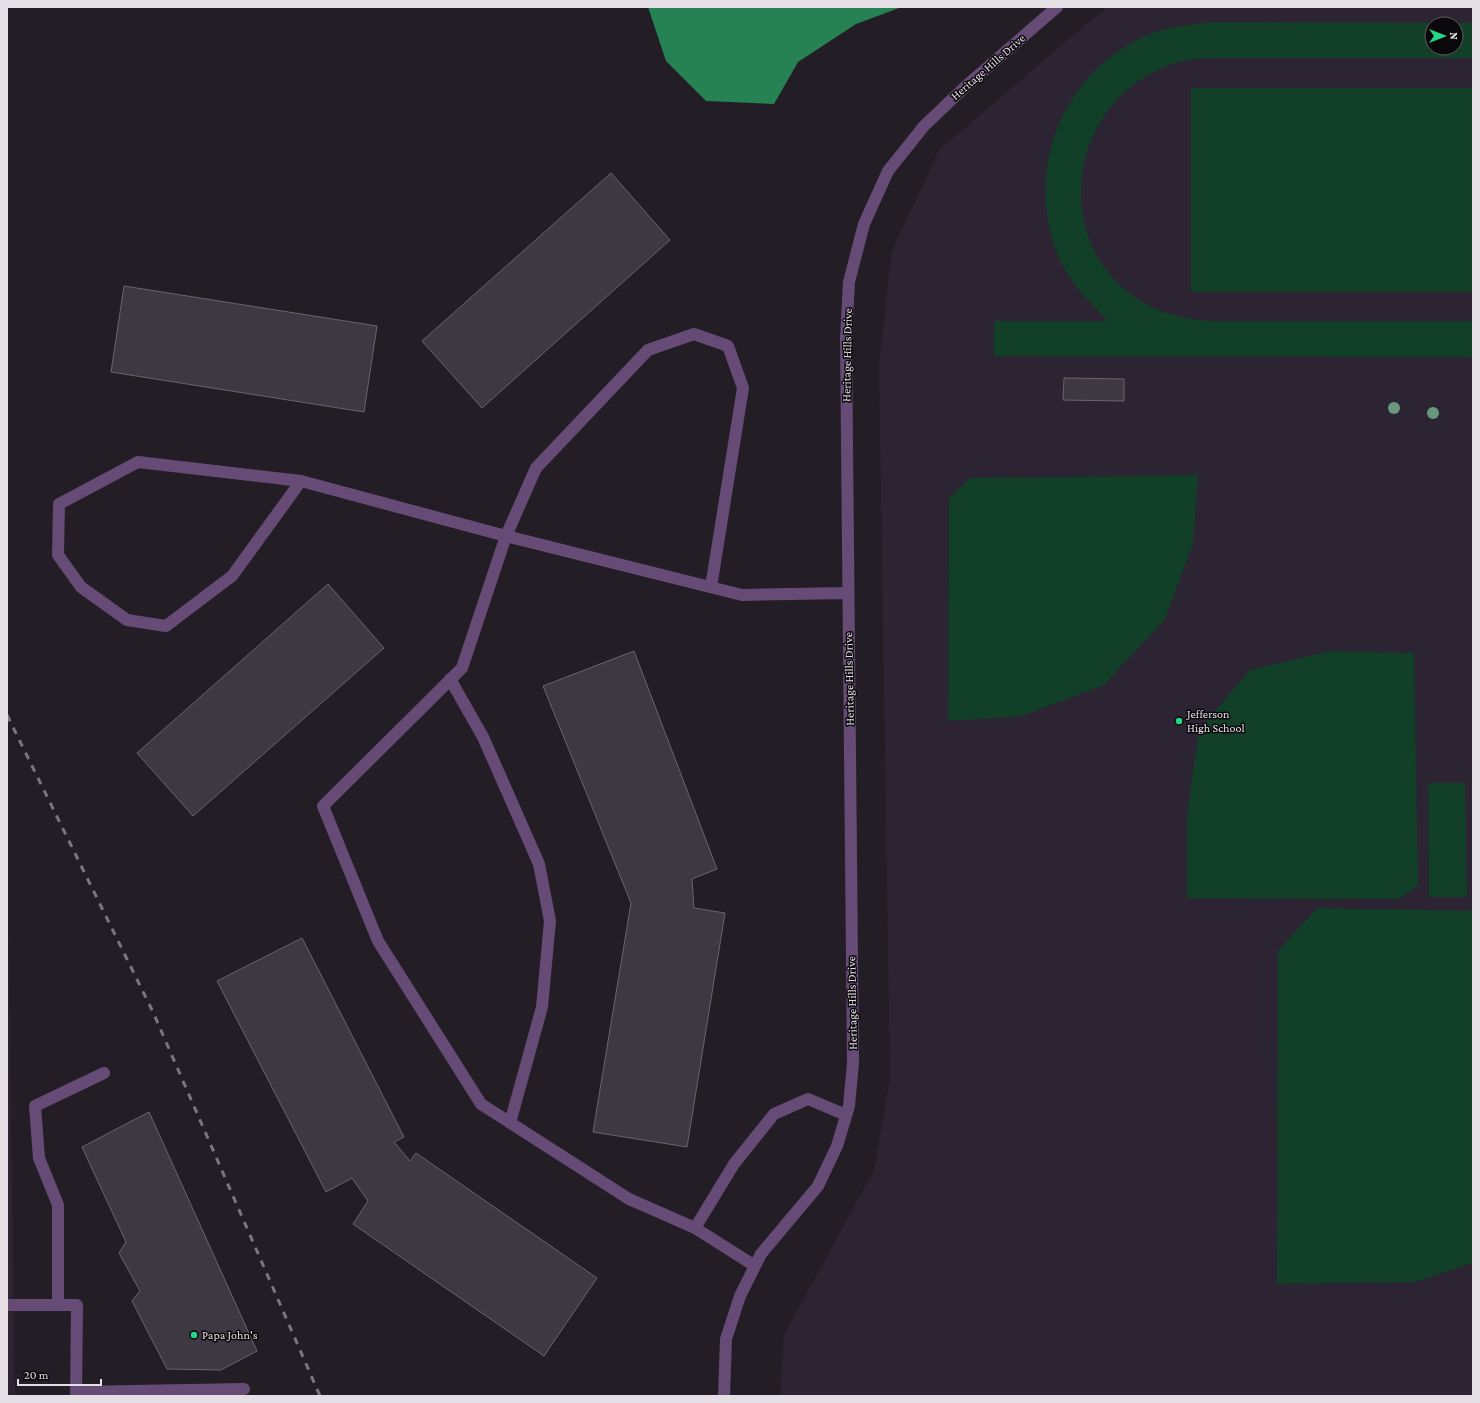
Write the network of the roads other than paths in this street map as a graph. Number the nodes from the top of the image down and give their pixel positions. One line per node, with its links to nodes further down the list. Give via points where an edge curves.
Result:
1 (1057, 7): 5 (street, Heritage Hills Drive, via 924,126 888,171 864,224 849,282 846,339)
2 (301, 481): 2 (street, via 138,462 59,504 58,555 81,587 127,620 166,626 232,576); 3 (street)
3 (506, 536): 4 (street); 4 (street, via 536,468 648,350 694,334 728,346 743,388); 6 (street, via 462,668)
4 (711, 587): 5 (street, via 742,595)
5 (848, 593): 8 (street, Heritage Hills Drive, via 853,1063)
6 (450, 679): 9 (street, via 483,737 539,864 550,922 542,1007); 9 (street, via 323,806 378,941 481,1104)
7 (104, 1073): 13 (street, via 35,1106 38,1158 58,1205)
8 (846, 1115): 10 (street, via 808,1099 774,1114 734,1164); 11 (street, Heritage Hills Drive, via 837,1146 818,1186 761,1254)
9 (510, 1123): 10 (street, via 629,1199)
10 (695, 1228): 11 (street)
11 (755, 1266): 16 (street, Heritage Hills Drive, via 740,1296 726,1339)
12 (7, 1305): 13 (street)
13 (58, 1305): 15 (street, via 77,1305)
14 (244, 1389): 15 (street)
15 (76, 1394)
16 (724, 1396)

